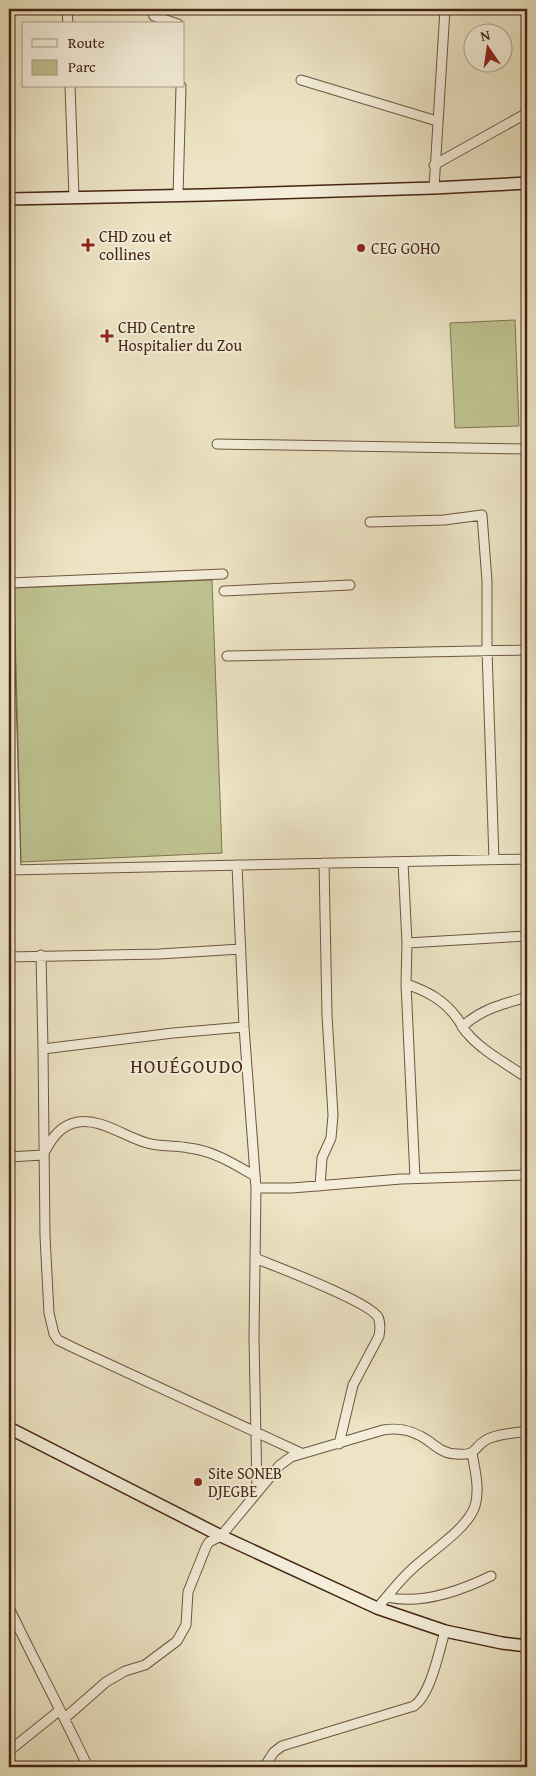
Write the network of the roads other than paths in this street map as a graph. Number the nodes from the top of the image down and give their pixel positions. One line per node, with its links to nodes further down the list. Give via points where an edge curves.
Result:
1 (67, 9): 4 (street)
2 (151, 9): 5 (street, via 154,16)
3 (445, 9): 10 (street)
4 (68, 22)
5 (172, 22)
6 (301, 80): 10 (street)
7 (70, 88): 15 (street)
8 (181, 88): 14 (street)
9 (527, 113): 11 (street)
10 (437, 121): 11 (street)
11 (434, 165): 13 (street)
12 (527, 183): 13 (street)
13 (434, 188): 14 (street)
14 (178, 196): 15 (street)
15 (74, 197): 16 (street)
16 (9, 199)
17 (217, 444): 18 (street)
18 (527, 449)
19 (370, 522): 25 (street, via 444,520 482,515 487,581)
20 (223, 574): 21 (street)
21 (9, 583)
22 (350, 585): 23 (street)
23 (224, 591)
24 (9, 628): 33 (street)
25 (487, 650): 26 (street); 27 (street); 29 (street)
26 (527, 650)
27 (227, 656)
28 (527, 859): 29 (street)
29 (494, 860): 30 (street)
30 (403, 862): 31 (street); 35 (street)
31 (324, 863): 32 (street); 50 (street, via 333,1115 330,1138 322,1158)
32 (237, 866): 33 (street); 36 (street)
33 (12, 870)
34 (527, 936): 35 (street)
35 (407, 942): 39 (street)
36 (241, 950): 37 (street); 41 (street)
37 (40, 956): 38 (street); 43 (street)
38 (9, 957)
39 (406, 984): 42 (street, via 440,1000); 49 (street)
40 (527, 997): 42 (street, via 485,1010)
41 (244, 1027): 43 (street); 48 (street)
42 (462, 1027): 44 (street, via 478,1044)
43 (43, 1049): 45 (street)
44 (527, 1078)
45 (44, 1155): 46 (street); 48 (street, via 63,1128 86,1122 149,1144 203,1150); 54 (street, via 49,1313 58,1340)
46 (9, 1157)
47 (527, 1175): 49 (street)
48 (255, 1176): 51 (street)
49 (415, 1178): 50 (street)
50 (320, 1186): 51 (street)
51 (256, 1188): 52 (street)
52 (255, 1258): 54 (street); 56 (street, via 332,1290 372,1311 378,1318 379,1336 353,1385)
53 (9, 1428): 60 (street)
54 (256, 1431): 57 (street); 59 (street)
55 (527, 1431): 58 (street, via 486,1440)
56 (339, 1444): 57 (street); 58 (street, via 395,1428 412,1432 449,1453)
57 (301, 1453): 59 (street, via 280,1465)
58 (472, 1453): 62 (street, via 477,1482 474,1507 468,1518 411,1570)
59 (257, 1491): 60 (street)
60 (221, 1536): 64 (street); 67 (street, via 209,1542 203,1553 188,1592 186,1625 177,1641 145,1665 106,1682)
61 (491, 1576): 62 (street, via 439,1594 404,1600)
62 (387, 1597): 64 (street)
63 (9, 1608): 67 (street)
64 (377, 1608): 65 (street)
65 (445, 1631): 66 (street); 70 (street, via 420,1702 282,1746)
66 (527, 1646)
67 (62, 1714): 68 (street); 69 (street)
68 (9, 1751)
69 (88, 1767)
70 (264, 1767)

